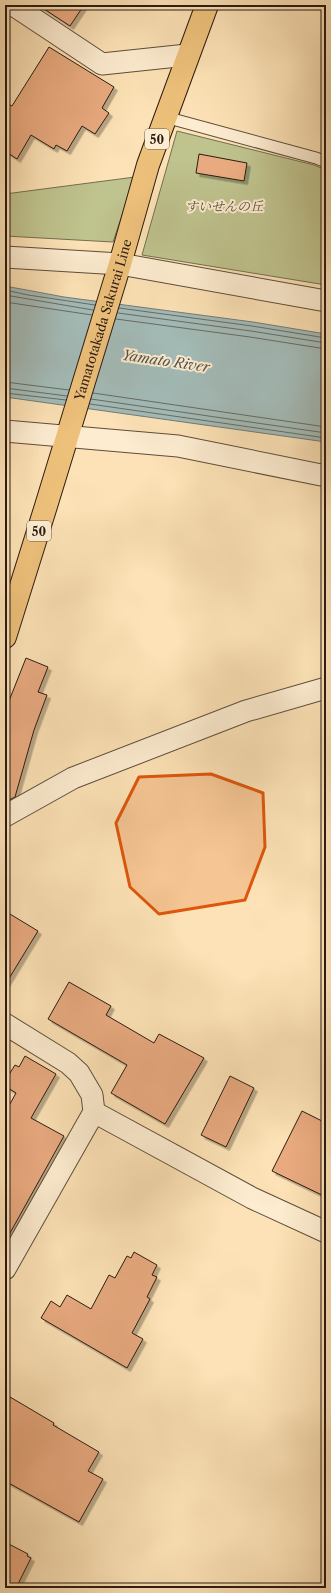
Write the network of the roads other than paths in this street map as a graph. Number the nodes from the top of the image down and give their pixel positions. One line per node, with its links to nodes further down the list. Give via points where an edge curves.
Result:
1 (13, 5): 3 (street, via 102,64)
2 (207, 5): 3 (main road, Yamatotakada Sakurai Line / 50)
3 (187, 55): 4 (main road, Yamatotakada Sakurai Line / 50)
4 (165, 117): 5 (lane); 7 (main road, Yamatotakada Sakurai Line / 50, via 148,165)
5 (326, 162)
6 (5, 257): 7 (street)
7 (118, 270): 8 (street); 9 (main road, Yamatotakada Sakurai Line / 50)
8 (326, 301)
9 (69, 430): 10 (street); 11 (street, via 178,446); 12 (main road, Yamatotakada Sakurai Line / 50)
10 (5, 431)
11 (326, 476)
12 (5, 637)
13 (326, 688): 14 (street, via 246,711 87,772)
14 (5, 816)
15 (5, 1024): 16 (street, via 68,1063 79,1073 92,1096)
16 (94, 1112): 17 (street, via 252,1198); 18 (street)
17 (326, 1232)
18 (5, 1269)

